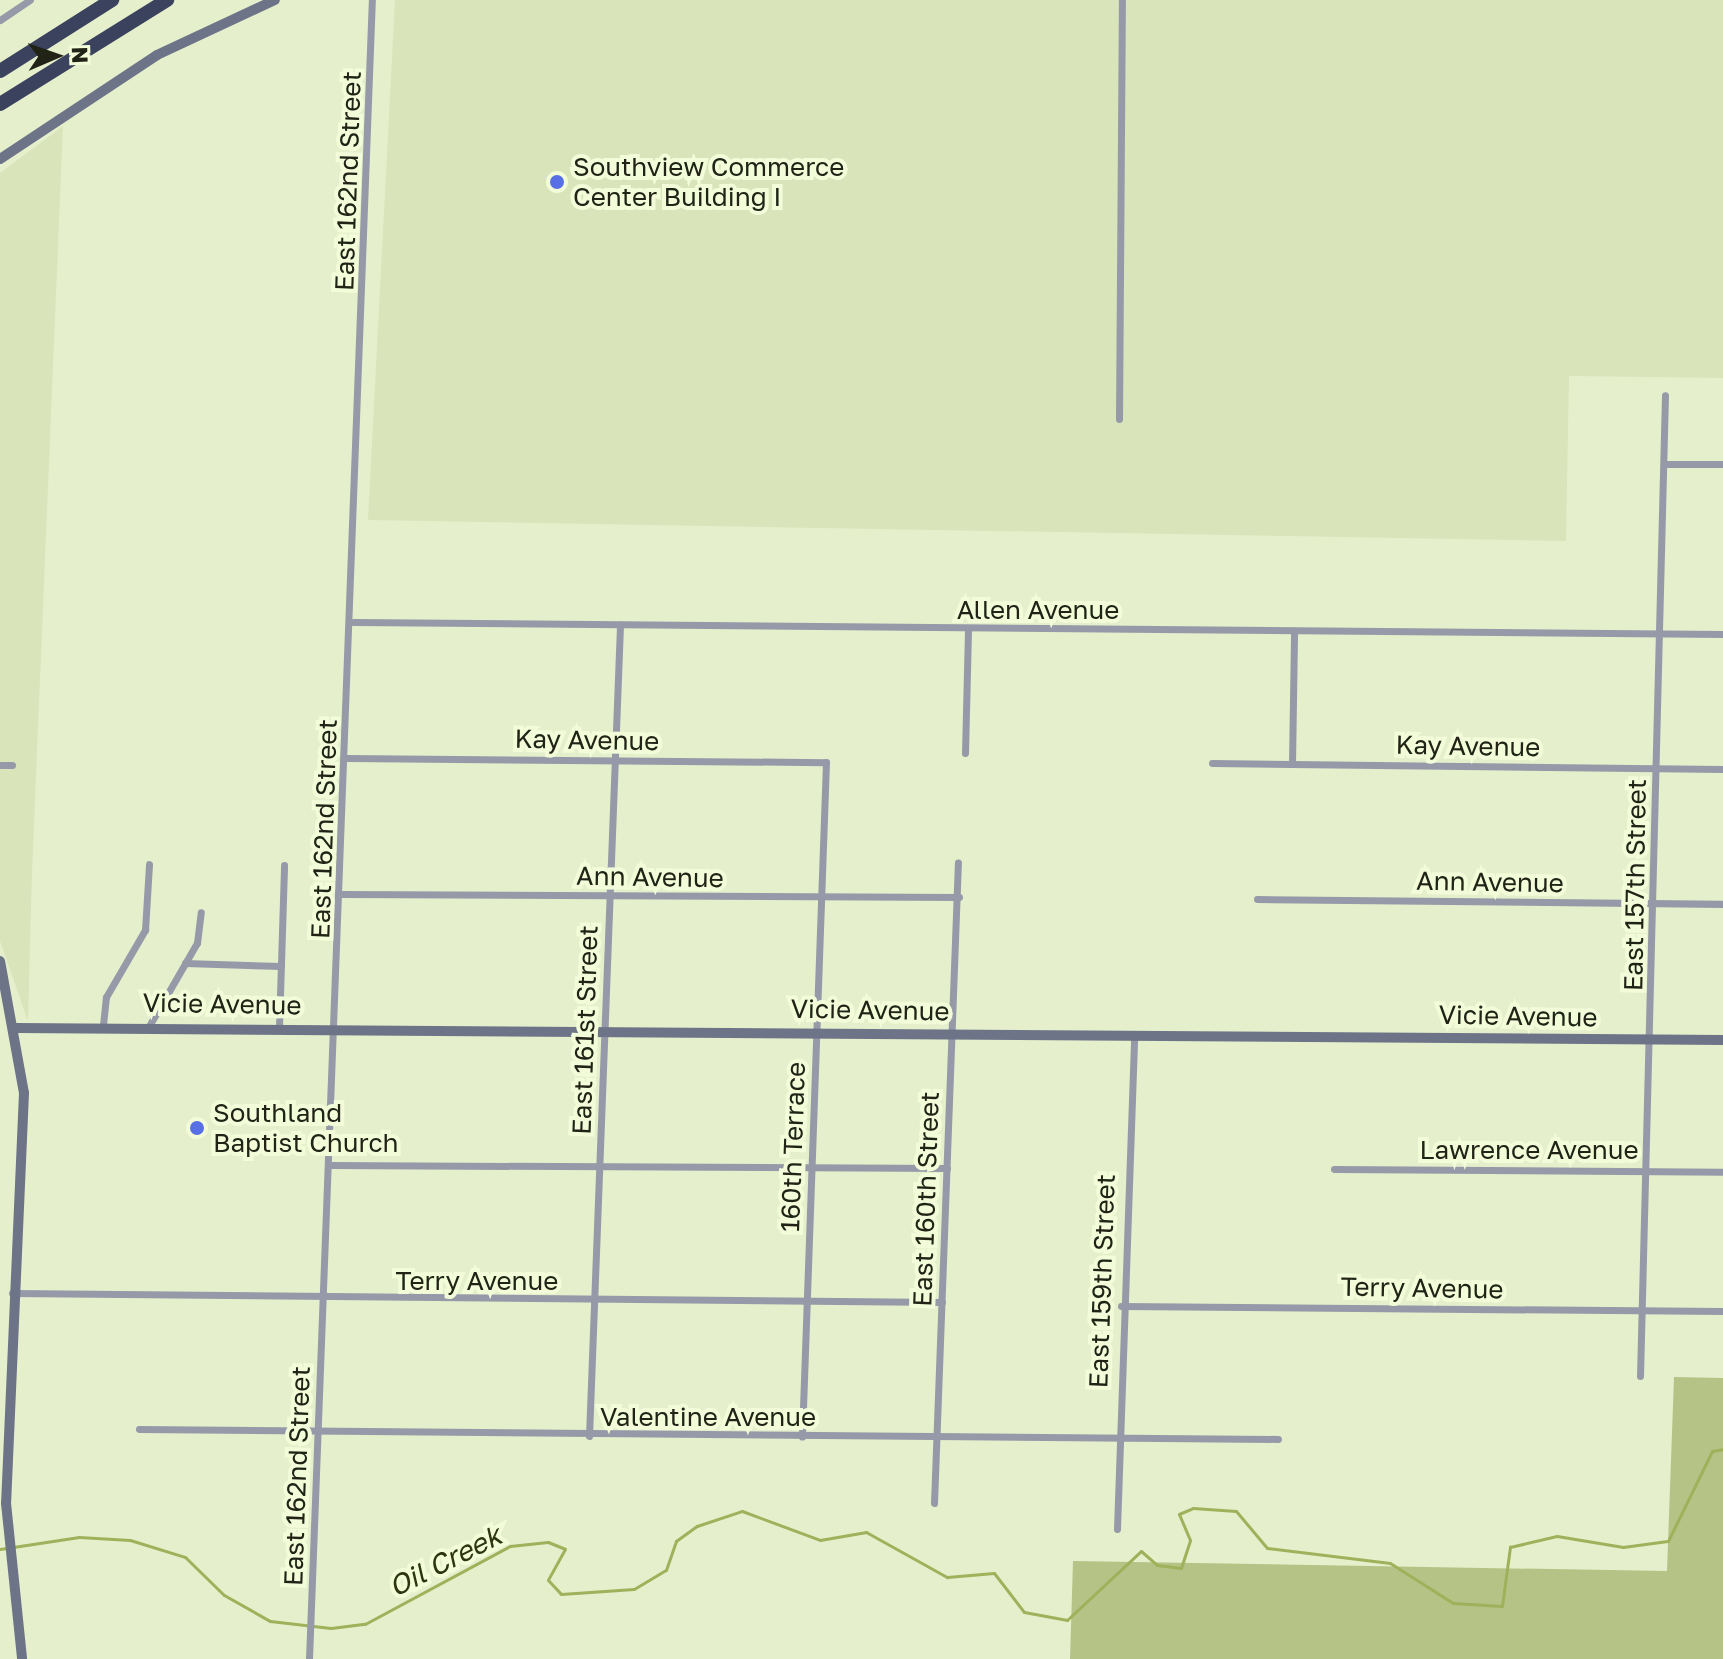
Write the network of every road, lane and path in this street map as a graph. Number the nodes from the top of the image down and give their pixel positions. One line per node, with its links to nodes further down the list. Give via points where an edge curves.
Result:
1 (30, 0): 7 (street)
2 (112, 0): 8 (highway)
3 (167, 0): 9 (highway)
4 (275, 0): 10 (street, via 157,55)
5 (372, 0): 15 (street, East 162nd Street)
6 (1122, 0): 12 (street)
7 (0, 20)
8 (0, 71)
9 (0, 104)
10 (0, 159)
11 (1665, 395): 13 (street, East 157th Street)
12 (1119, 419)
13 (1665, 464): 14 (street); 19 (street, East 157th Street)
14 (1723, 464)
15 (353, 622): 16 (street, Allen Avenue); 22 (street, East 162nd Street)
16 (620, 625): 17 (street, Allen Avenue); 23 (street, East 161st Street)
17 (968, 629): 18 (street, Allen Avenue); 21 (street)
18 (1294, 631): 19 (street, Allen Avenue); 26 (street)
19 (1660, 633): 20 (street, Allen Avenue); 29 (street, East 157th Street)
20 (1723, 634)
21 (965, 753)
22 (347, 758): 23 (street, Kay Avenue); 34 (street, East 162nd Street)
23 (615, 760): 24 (street, Kay Avenue); 35 (street, East 161st Street)
24 (826, 762): 37 (street, 160th Terrace)
25 (1212, 763): 26 (street, Kay Avenue)
26 (1292, 764): 29 (street, Kay Avenue)
27 (0, 765): 28 (street)
28 (12, 765)
29 (1657, 768): 30 (street, Kay Avenue); 39 (street, East 157th Street)
30 (1723, 769)
31 (958, 862): 36 (street, East 160th Street)
32 (149, 864): 46 (street, via 145,930 106,997)
33 (284, 865): 44 (street)
34 (341, 894): 35 (street, Ann Avenue); 49 (street, East 162nd Street)
35 (610, 896): 37 (street, Ann Avenue); 51 (street, East 161st Street)
36 (959, 897): 37 (street, Ann Avenue); 53 (street, East 160th Street)
37 (823, 898): 52 (street, 160th Terrace)
38 (1257, 899): 39 (street, Ann Avenue)
39 (1654, 904): 40 (street, Ann Avenue); 55 (street, East 157th Street)
40 (1723, 904)
41 (201, 912): 43 (street)
42 (0, 961): 45 (street)
43 (185, 963): 44 (street); 47 (street)
44 (281, 966): 48 (street)
45 (0, 974): 50 (street)
46 (103, 1025): 47 (street, Vicie Avenue); 50 (street, Vicie Avenue)
47 (149, 1026): 48 (street, Vicie Avenue)
48 (279, 1027): 49 (street, Vicie Avenue)
49 (336, 1027): 51 (street, Vicie Avenue); 57 (street, East 162nd Street)
50 (17, 1028): 64 (street, via 24,1093)
51 (605, 1030): 52 (street, Vicie Avenue); 58 (street, East 161st Street)
52 (818, 1032): 53 (street, Vicie Avenue); 59 (street, 160th Terrace)
53 (953, 1033): 54 (street, Vicie Avenue); 60 (street, East 160th Street)
54 (1134, 1035): 55 (street, Vicie Avenue); 69 (street, East 159th Street)
55 (1651, 1040): 56 (street, Vicie Avenue); 62 (street, East 157th Street)
56 (1723, 1040)
57 (330, 1165): 58 (street); 65 (street, East 162nd Street)
58 (600, 1166): 59 (street); 66 (street, East 161st Street)
59 (812, 1168): 60 (street); 67 (street, 160th Terrace)
60 (947, 1168): 68 (street, East 160th Street)
61 (1334, 1169): 62 (street, Lawrence Avenue)
62 (1647, 1171): 63 (street, Lawrence Avenue); 70 (street, East 157th Street)
63 (1723, 1172)
64 (12, 1293): 65 (street, Terry Avenue); 80 (street)
65 (324, 1301): 66 (street, Terry Avenue); 74 (street, East 162nd Street)
66 (595, 1301): 67 (street, Terry Avenue); 75 (street, East 161st Street)
67 (807, 1301): 68 (street, Terry Avenue); 76 (street, 160th Terrace)
68 (942, 1302): 77 (street, East 160th Street)
69 (1121, 1306): 70 (street, Terry Avenue); 79 (street, East 159th Street)
70 (1642, 1311): 71 (street, Terry Avenue); 72 (street, East 157th Street)
71 (1723, 1311)
72 (1640, 1376)
73 (139, 1429): 74 (street, Valentine Avenue)
74 (319, 1434): 75 (street, Valentine Avenue); 84 (street, East 162nd Street)
75 (589, 1436): 76 (street, Valentine Avenue)
76 (802, 1437): 77 (street, Valentine Avenue)
77 (936, 1438): 79 (street, Valentine Avenue); 81 (street, East 160th Street)
78 (1278, 1439): 79 (street, Valentine Avenue)
79 (1117, 1440): 82 (street, East 159th Street)
80 (3, 1503): 83 (street, via 16,1574)
81 (934, 1503)
82 (1117, 1529)
83 (22, 1659)
84 (309, 1659)

